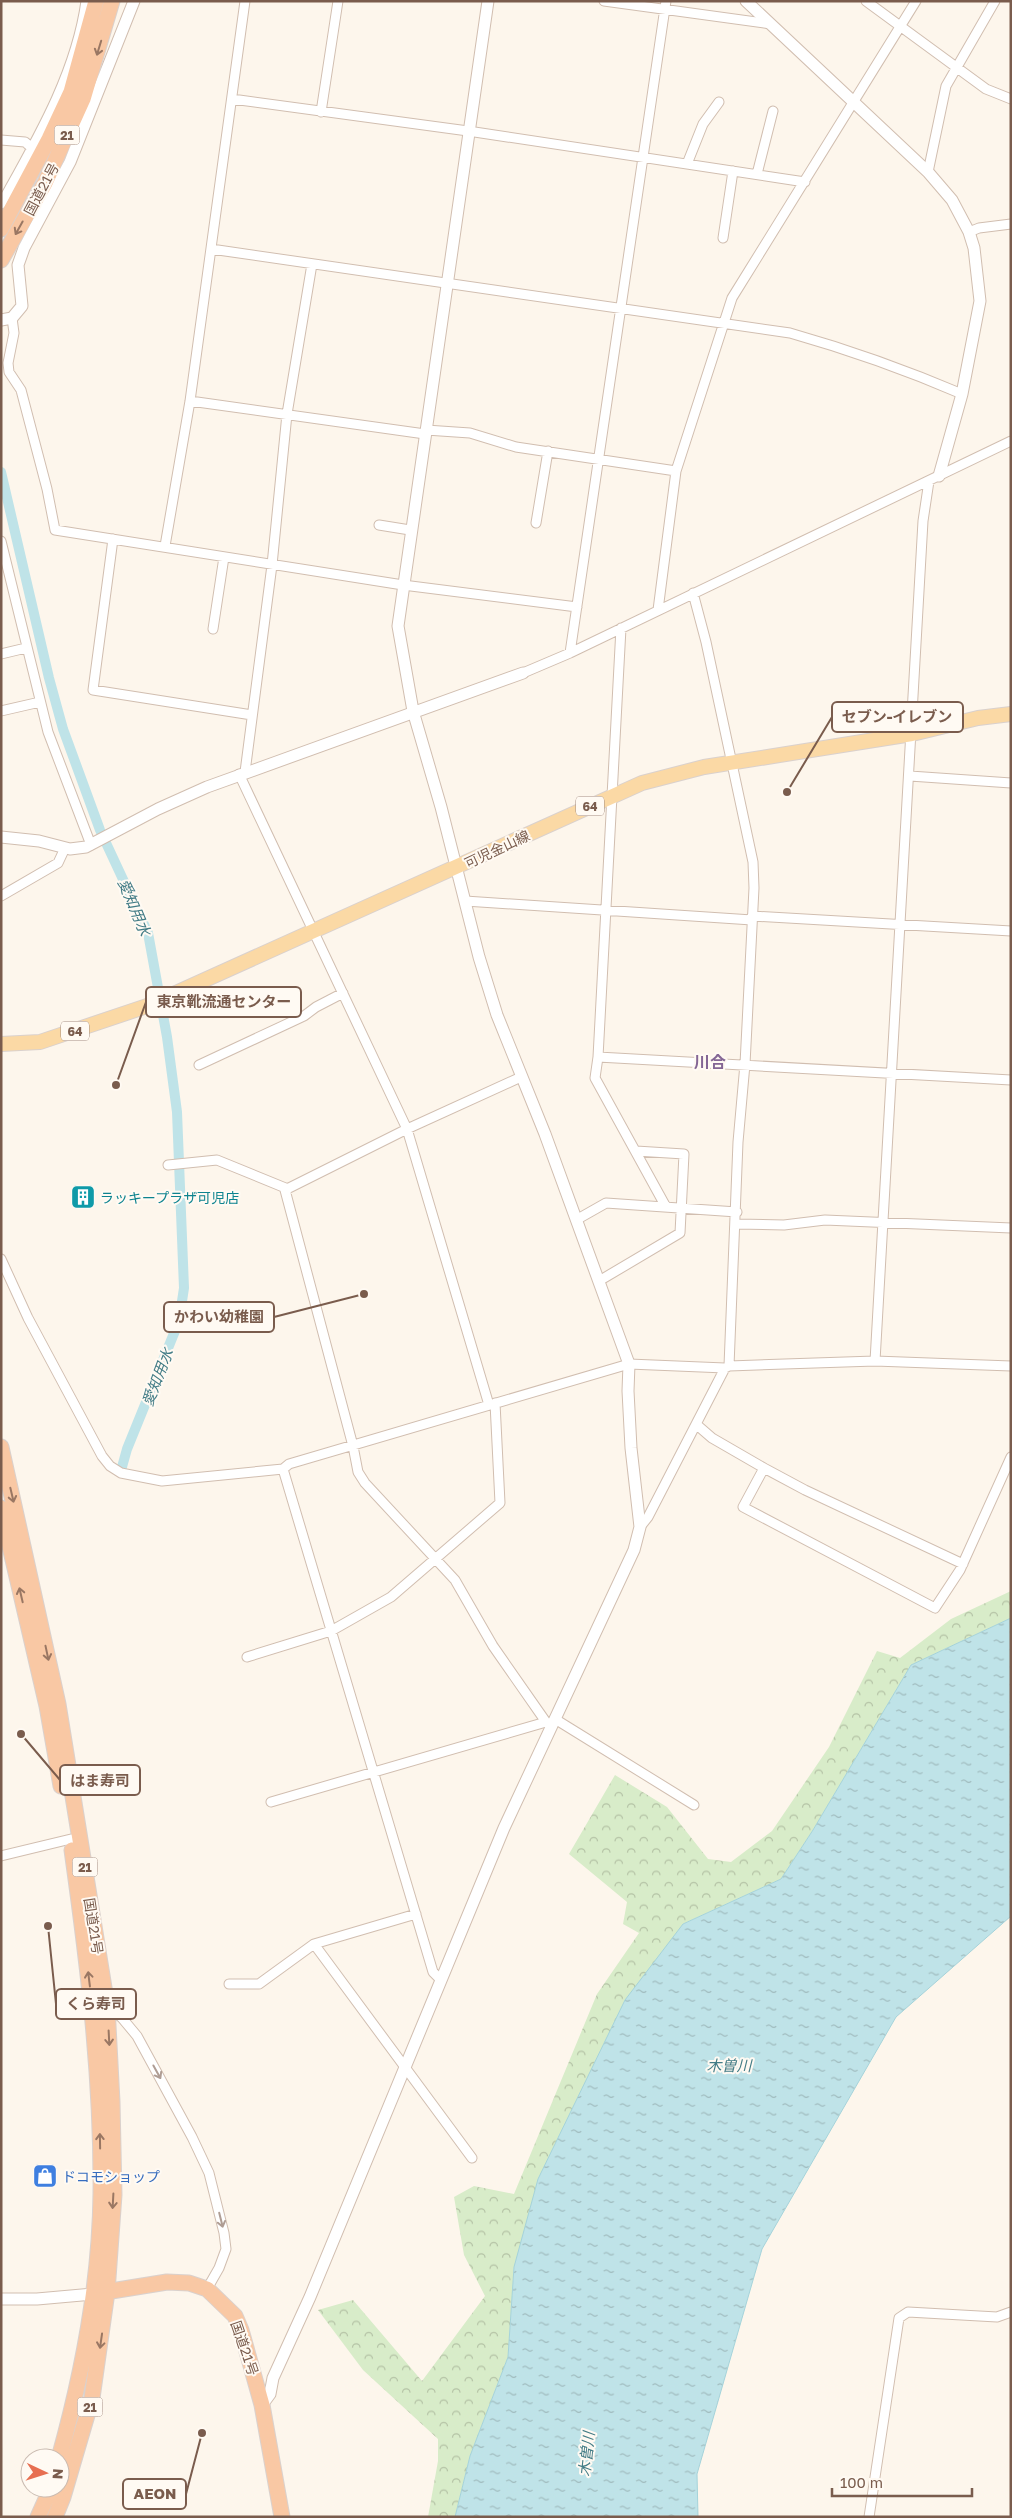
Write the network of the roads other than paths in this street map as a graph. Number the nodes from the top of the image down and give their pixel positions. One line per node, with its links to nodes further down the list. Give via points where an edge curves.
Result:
1 (86, 1): 25 (street, via 65,75)
2 (96, 1): 34 (highway, 国道21号 / 21, via 71,92)
3 (112, 1): 38 (highway, 国道21号 / 21, one-way to 38, via 83,100 45,183)
4 (134, 1): 42 (street, via 70,162 24,248 18,265 22,306)
5 (245, 1): 17 (street)
6 (338, 1): 22 (street)
7 (488, 1): 23 (street)
8 (604, 1): 13 (street)
9 (746, 1): 14 (street)
10 (866, 1): 15 (street)
11 (916, 1): 15 (street)
12 (995, 1): 16 (street)
13 (665, 6): 14 (street); 26 (street)
14 (772, 24): 19 (street)
15 (900, 27): 16 (street); 19 (street)
16 (957, 68): 18 (street, via 986,89); 29 (street, via 946,86)
17 (232, 99): 22 (street); 37 (street)
18 (1011, 99)
19 (853, 101): 29 (street); 31 (street)
20 (720, 102): 27 (street, via 703,124)
21 (774, 111): 30 (street)
22 (321, 112): 23 (street)
23 (468, 131): 26 (street); 40 (street)
24 (1, 140): 25 (street, via 24,142)
25 (32, 148): 32 (street)
26 (643, 158): 27 (street); 41 (street)
27 (687, 164): 28 (street)
28 (733, 171): 30 (street); 36 (street)
29 (928, 172): 35 (street, via 952,200)
30 (757, 174): 31 (street)
31 (805, 182): 43 (street, via 732,298)
32 (1, 204)
33 (1011, 224): 35 (street)
34 (1, 229)
35 (969, 232): 44 (street, via 980,301)
36 (723, 238)
37 (211, 249): 39 (street); 45 (street)
38 (1, 260)
39 (312, 264): 40 (street); 46 (street)
40 (447, 284): 41 (street); 47 (street)
41 (621, 308): 43 (street); 50 (street)
42 (7, 319): 56 (street, via 14,333 9,372 21,390 47,489 52,526 55,530)
43 (725, 324): 44 (street, via 790,333 841,347 905,369); 51 (street)
44 (962, 394): 52 (street)
45 (190, 400): 46 (street); 58 (street)
46 (287, 414): 47 (street); 60 (street)
47 (426, 432): 49 (street, via 470,433 516,447); 55 (street)
48 (1011, 441): 52 (street)
49 (548, 451): 50 (street); 53 (street)
50 (599, 458): 51 (street); 63 (street)
51 (676, 470): 64 (street)
52 (934, 479): 62 (street); 76 (street, via 923,521)
53 (536, 523)
54 (379, 525): 55 (street)
55 (410, 530): 61 (street)
56 (112, 539): 58 (street); 75 (street, via 93,690)
57 (1, 541): 67 (street)
58 (165, 546): 59 (street)
59 (224, 557): 60 (street); 66 (street)
60 (272, 564): 61 (street); 75 (street)
61 (403, 585): 63 (street); 73 (street, via 398,626)
62 (693, 593): 64 (street); 77 (street)
63 (576, 607): 68 (street)
64 (658, 610): 65 (street)
65 (621, 628): 68 (street); 81 (street)
66 (213, 629)
67 (26, 648): 69 (street); 71 (street)
68 (570, 653): 70 (street)
69 (1, 654)
70 (523, 673): 73 (street)
71 (40, 702): 72 (street); 83 (street, via 48,732)
72 (1, 711)
73 (413, 711): 78 (street); 85 (street)
74 (1011, 714): 76 (main road, 可児金山線 / 64, via 978,718)
75 (252, 715): 78 (street)
76 (912, 734): 77 (main road, 可児金山線 / 64); 79 (street)
77 (732, 763): 81 (main road, 可児金山線 / 64, via 673,774); 89 (street, via 753,862)
78 (242, 773): 83 (street, via 158,809); 91 (street)
79 (910, 776): 80 (street); 90 (street)
80 (1011, 783)
81 (612, 796): 85 (main road, 可児金山線 / 64); 88 (street)
82 (1, 837): 84 (street)
83 (93, 844): 84 (street, via 76,849)
84 (65, 848): 86 (street, via 58,863)
85 (456, 867): 87 (street); 91 (main road, 可児金山線 / 64)
86 (1, 896)
87 (465, 900): 88 (street); 99 (street, via 478,956)
88 (604, 910): 89 (street); 95 (street)
89 (752, 918): 90 (street); 96 (street)
90 (900, 925): 92 (street); 98 (street)
91 (314, 931): 93 (street); 94 (main road, 可児金山線 / 64, via 147,1006 89,1027 40,1042)
92 (1011, 931)
93 (343, 993): 97 (street, via 304,1016); 101 (street)
94 (1, 1044)
95 (598, 1057): 96 (street); 102 (street, via 595,1078)
96 (745, 1064): 98 (street); 107 (street, via 738,1142)
97 (199, 1065)
98 (892, 1074): 100 (street); 109 (street)
99 (521, 1076): 101 (street); 108 (street)
100 (1011, 1080)
101 (407, 1129): 104 (street); 118 (street)
102 (636, 1152): 105 (street); 106 (street, via 684,1154)
103 (168, 1165): 104 (street, via 217,1160)
104 (288, 1189): 120 (street, via 285,1190)
105 (666, 1207): 106 (street); 108 (street, via 606,1203)
106 (682, 1208): 107 (street); 113 (street, via 680,1234)
107 (737, 1212): 110 (street)
108 (576, 1220): 113 (street)
109 (883, 1223): 110 (street, via 825,1220 784,1225); 111 (street); 114 (street)
110 (736, 1224): 117 (street)
111 (1011, 1228)
112 (1, 1259): 124 (street, via 28,1318 110,1466 121,1473 162,1481)
113 (600, 1281): 115 (street)
114 (875, 1361): 116 (street); 117 (street)
115 (629, 1364): 117 (street); 118 (street); 126 (street, via 630,1448)
116 (1011, 1366)
117 (727, 1367): 119 (street)
118 (492, 1404): 120 (street); 127 (street, via 500,1503)
119 (697, 1425): 123 (street, via 712,1438); 126 (street)
120 (353, 1446): 124 (street, via 289,1464); 127 (street, via 358,1472 365,1483)
121 (1, 1447): 141 (highway, 国道21号 / 21, one-way to 141, via 58,1704)
122 (1011, 1457): 128 (street)
123 (764, 1468): 128 (street); 128 (street, via 743,1507 936,1608)
124 (283, 1469): 129 (street)
125 (1, 1508): 135 (highway, 国道21号 / 21, one-way to 125, via 47,1706)
126 (640, 1527): 131 (street, via 634,1550)
127 (436, 1560): 129 (street, via 391,1597); 131 (street, via 455,1580 493,1646)
128 (963, 1564)
129 (331, 1631): 130 (street); 132 (street)
130 (247, 1656)
131 (551, 1722): 132 (street); 134 (street); 139 (street)
132 (373, 1772): 133 (street); 137 (street)
133 (271, 1802)
134 (694, 1805)
135 (71, 1839): 136 (street); 145 (highway, 国道21号 / 21, one-way to 135, via 99,2102 91,1993)
136 (1, 1856)
137 (416, 1914): 138 (street); 139 (street, via 433,1972)
138 (314, 1944): 140 (street, via 262,1982); 142 (street)
139 (440, 1979): 142 (street)
140 (230, 1984)
141 (107, 2006): 144 (street, one-way to 144, via 137,2036 209,2173 226,2249); 145 (highway, 国道21号 / 21, one-way to 145, via 114,2195)
142 (404, 2069): 143 (street); 148 (street, via 273,2378 270,2394)
143 (472, 2158)
144 (207, 2289): 145 (highway, 国道21号, via 189,2283 167,2282); 148 (highway, 国道21号, via 235,2316)
145 (100, 2293): 146 (street); 149 (highway, 21); 152 (highway, 21, one-way to 152, via 92,2398)
146 (1, 2300)
147 (1011, 2312): 154 (street, via 997,2317 908,2312 899,2318)
148 (262, 2404): 153 (highway, 国道21号)
149 (62, 2448)
150 (46, 2498): 151 (highway)
151 (38, 2517)
152 (55, 2517)
153 (282, 2517)
154 (869, 2517)

